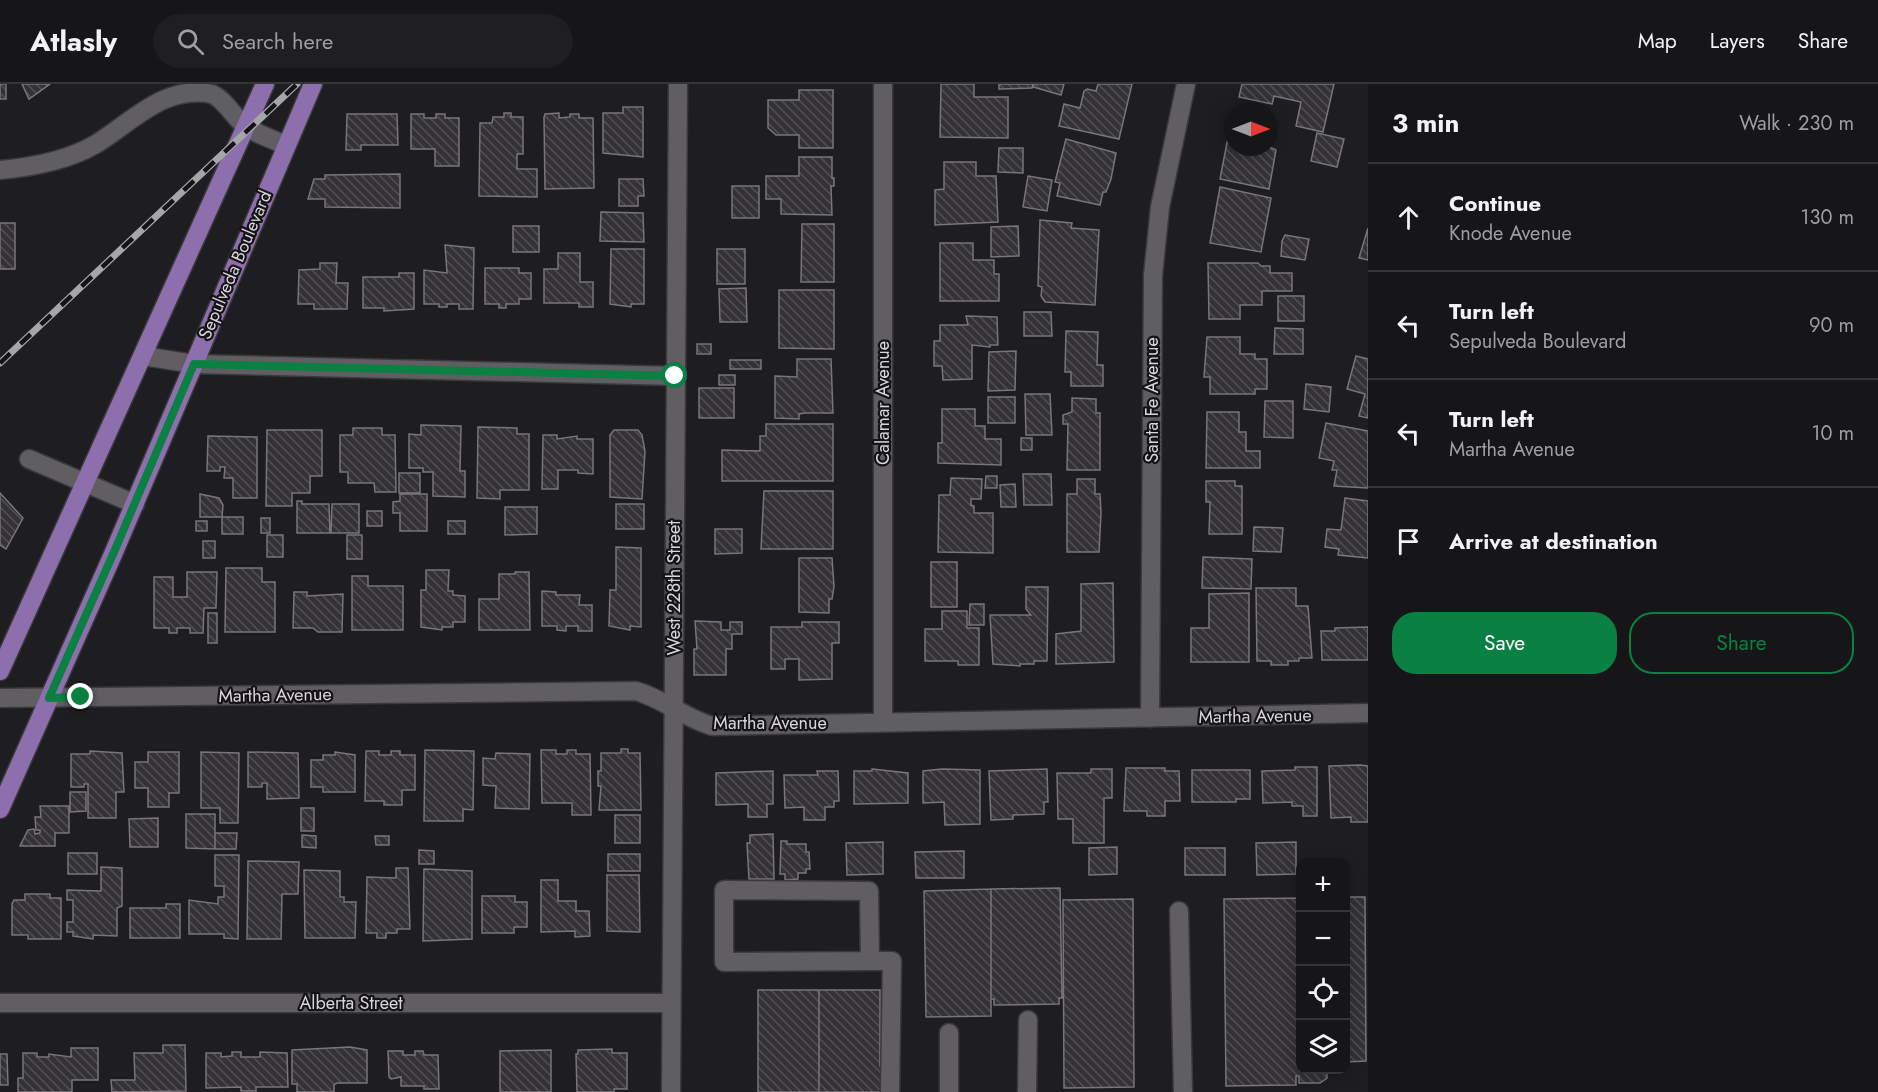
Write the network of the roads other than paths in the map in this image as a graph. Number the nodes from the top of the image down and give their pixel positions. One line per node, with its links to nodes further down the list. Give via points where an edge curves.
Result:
1 (159, 84): 7 (street)
2 (265, 84): 8 (main road)
3 (313, 84): 9 (main road, Sepulveda Boulevard)
4 (678, 84): 13 (street, West 228th Street)
5 (884, 84): 23 (street, Calamar Avenue)
6 (1186, 84): 22 (street, Santa Fe Avenue, via 1160,207 1154,275)
7 (128, 118): 8 (street, via 152,101 192,89 213,95); 10 (street, via 97,143 62,159)
8 (247, 128): 9 (street); 11 (main road)
9 (286, 145): 12 (main road, Sepulveda Boulevard)
10 (0, 170)
11 (143, 356): 12 (street); 15 (main road)
12 (194, 364): 13 (street); 16 (main road, Sepulveda Boulevard)
13 (675, 376): 20 (street, West 228th Street)
14 (29, 459): 15 (street)
15 (83, 483): 16 (street); 17 (main road)
16 (135, 504): 18 (main road, Sepulveda Boulevard)
17 (0, 671)
18 (49, 698): 19 (street, Martha Avenue); 20 (street, Martha Avenue, via 636,691 658,697); 24 (main road, Sepulveda Boulevard)
19 (0, 699)
20 (673, 708): 23 (street, Martha Avenue, via 712,726); 30 (street, West 228th Street)
21 (1368, 713): 22 (street, Martha Avenue)
22 (1150, 718): 23 (street, Martha Avenue)
23 (884, 722)
24 (0, 809)
25 (1179, 911): 37 (street)
26 (870, 961): 26 (street, via 724,962 724,890 869,891); 34 (street, via 892,961)
27 (0, 991): 29 (street, Alberta Street)
28 (0, 1003): 29 (street, Alberta Street)
29 (32, 1003): 30 (street, Alberta Street)
30 (671, 1003): 33 (street, West 228th Street)
31 (1028, 1020): 36 (street)
32 (949, 1033): 35 (street)
33 (671, 1092)
34 (890, 1092)
35 (949, 1092)
36 (1027, 1092)
37 (1183, 1092)

